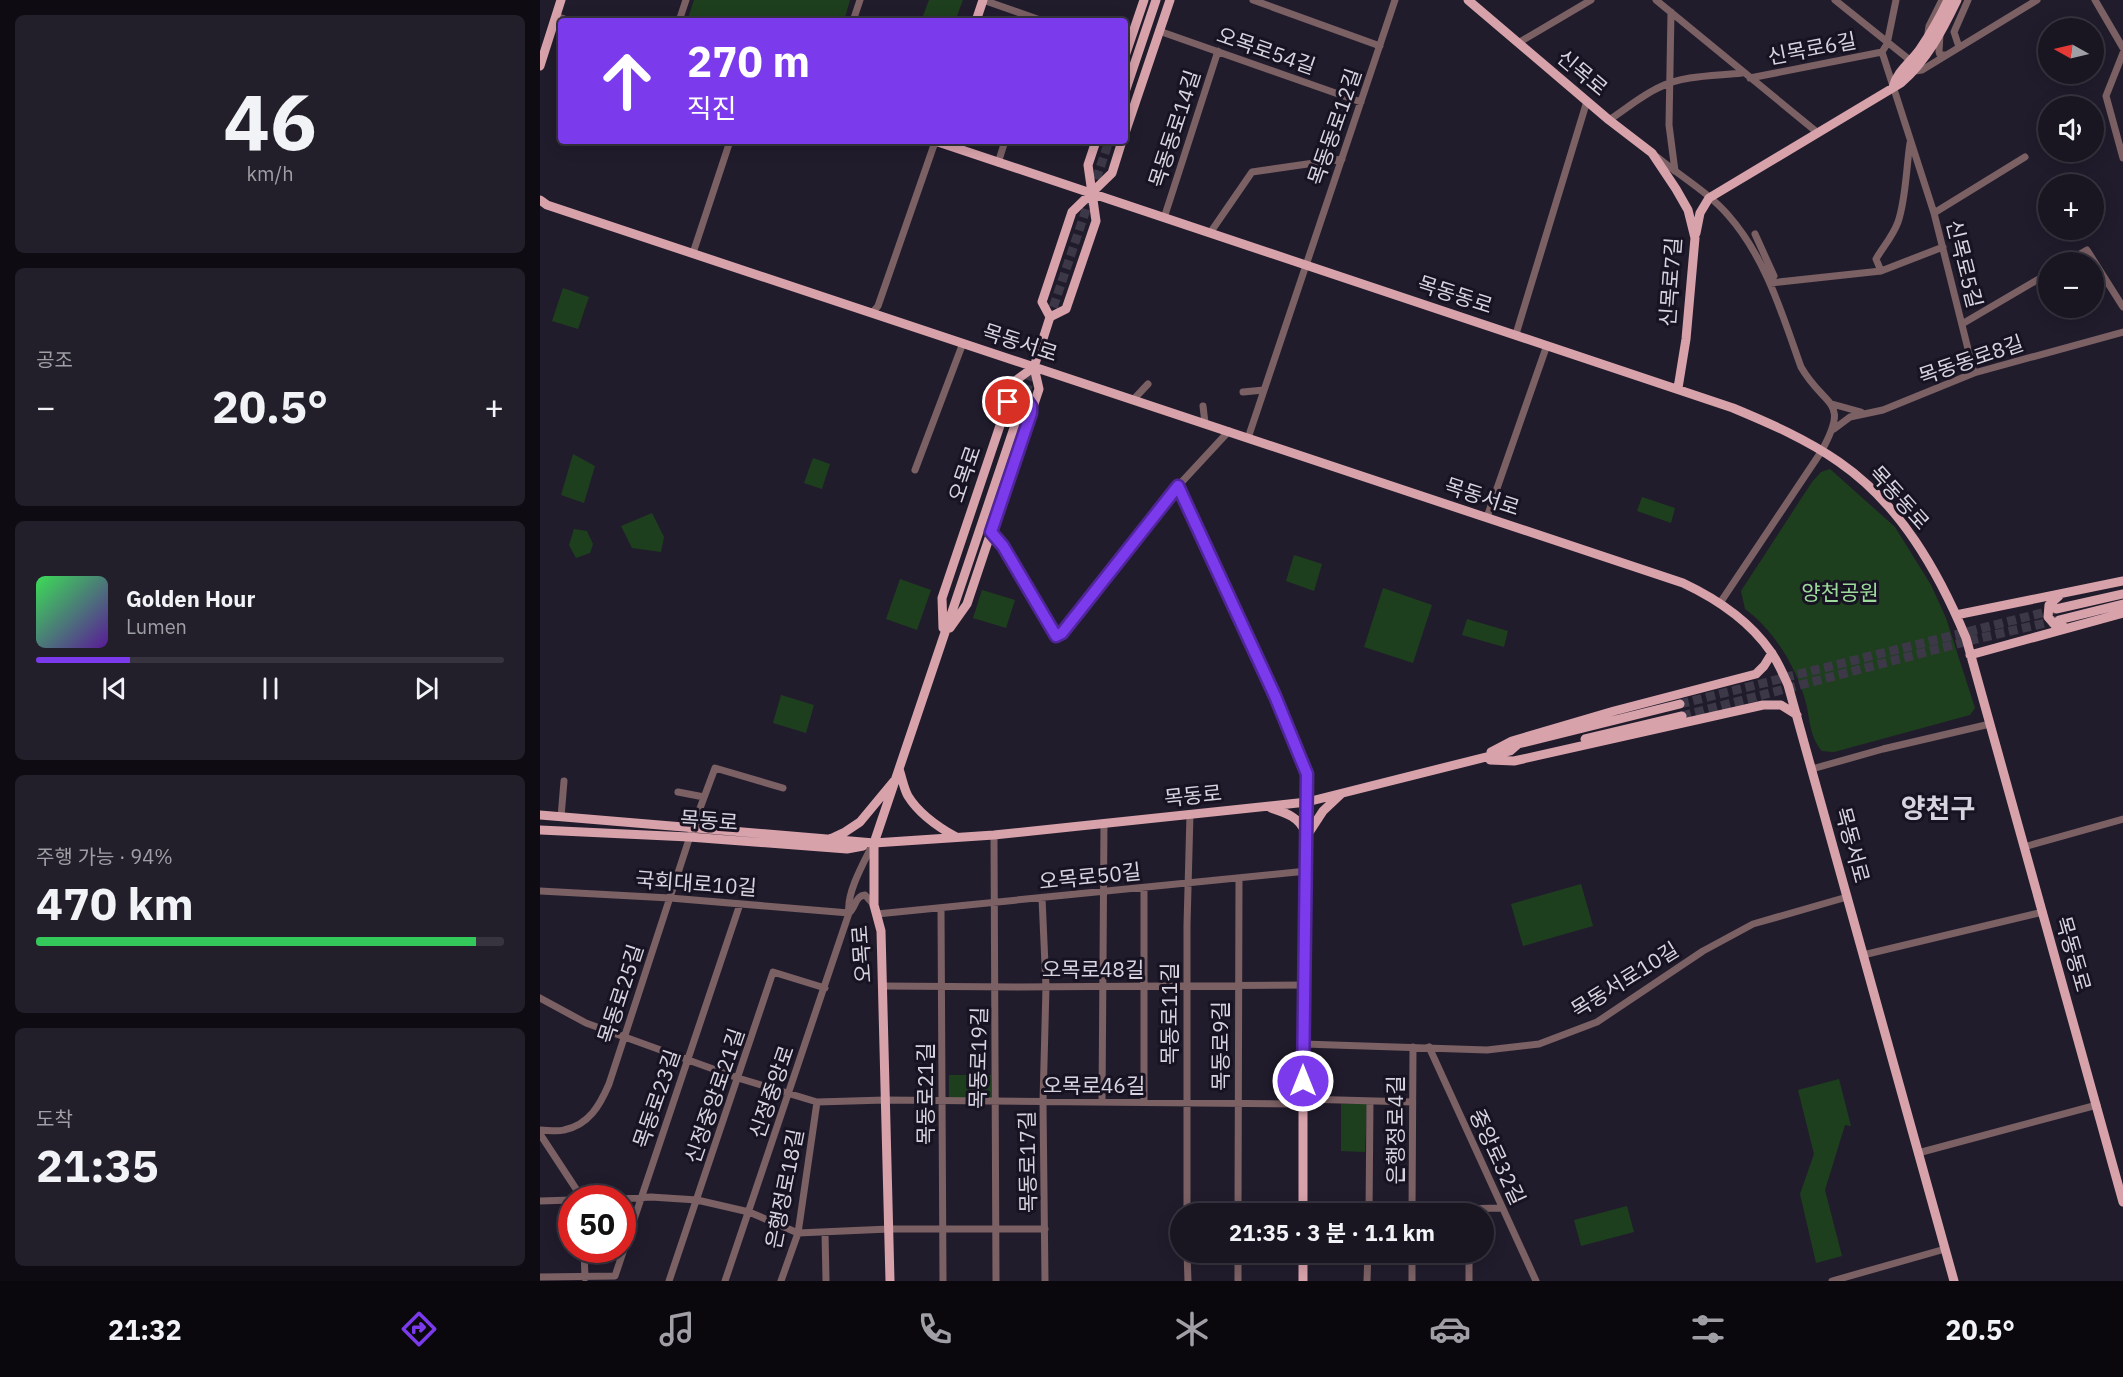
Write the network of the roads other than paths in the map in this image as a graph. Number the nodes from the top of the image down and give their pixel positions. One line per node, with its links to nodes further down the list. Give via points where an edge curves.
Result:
1 (561, 0): 22 (main road)
2 (686, 0): 24 (street)
3 (860, 0): 25 (street)
4 (983, 0): 26 (main road); 27 (street)
5 (1144, 0): 33 (main road)
6 (1156, 0): 46 (main road)
7 (1170, 0): 28 (main road)
8 (1252, 0): 34 (street)
9 (1395, 0): 34 (street, 목동동로12길)
10 (1468, 0): 31 (main road, 신목로)
11 (1591, 0): 31 (street)
12 (1656, 0): 21 (street, 신목로6길)
13 (1835, 0): 32 (street)
14 (1896, 0): 32 (street)
15 (1942, 0): 30 (street)
16 (1948, 0): 30 (main road)
17 (1957, 0): 29 (main road)
18 (1968, 0): 35 (street, via 1954,32)
19 (2037, 0): 35 (street)
20 (2095, 0): 36 (street)
21 (1671, 12): 44 (street, 신목로6길); 47 (street)
22 (556, 16): 23 (street); 42 (main road)
23 (562, 18)
24 (680, 18)
25 (854, 18)
26 (977, 18)
27 (1034, 18)
28 (1160, 30): 37 (street, 오목로54길); 52 (main road)
29 (1940, 34): 40 (street, via 1939,52); 43 (main road)
30 (1928, 37): 41 (main road)
31 (1518, 43): 49 (main road, 신목로)
32 (1887, 44): 38 (street); 41 (street)
33 (1128, 45)
34 (1380, 46): 50 (street, 목동동로12길)
35 (1959, 47): 40 (street)
36 (2123, 48)
37 (1218, 51): 50 (street, 오목로54길); 71 (street, 목동동로14길)
38 (1882, 52): 45 (street, 신목로6길); 48 (street, 신목로5길)
39 (2123, 53): 63 (street, via 2106,96)
40 (1946, 55): 43 (street)
41 (1911, 62): 48 (main road, via 1896,75)
42 (540, 66)
43 (1915, 71): 48 (main road)
44 (1742, 73): 45 (street, 신목로6길); 47 (street)
45 (1750, 78): 53 (street, 신목로6길)
46 (1128, 83)
47 (1669, 83): 51 (street); 66 (street)
48 (1893, 87): 53 (main road); 54 (street, 신목로5길)
49 (1587, 101): 51 (main road, 신목로); 87 (street)
50 (1361, 102): 64 (street, 목동동로12길)
51 (1609, 120): 61 (main road, 신목로)
52 (1128, 123)
53 (1818, 133): 68 (main road)
54 (1911, 142): 70 (street, 신목로5길); 78 (street, 신목로5길, via 1898,223 1876,259)
55 (729, 144): 76 (street)
56 (933, 144): 83 (street, via 878,306)
57 (943, 144): 65 (main road, 목동동로)
58 (1004, 144): 65 (street)
59 (1095, 144): 67 (main road, 오목로, via 1088,165)
60 (1121, 144): 67 (main road, 오목로, via 1112,172)
61 (1652, 153): 66 (street, 신목로); 74 (main road, 신목로7길, via 1688,210)
62 (2025, 157): 70 (street, 신목로5길)
63 (2123, 158)
64 (1342, 159): 72 (street, via 1252,172); 77 (street, 목동동로12길)
65 (998, 163): 67 (main road, 목동동로)
66 (1675, 171): 68 (street, 신목로)
67 (1091, 194): 71 (main road, 목동동로); 84 (main road, 오목로, via 1072,212 1045,292 1042,302); 84 (main road, 오목로, via 1096,220 1066,309)
68 (1709, 198): 74 (main road, via 1700,213); 81 (street, 신목로, via 1747,238)
69 (540, 200): 76 (main road, 목동서로)
70 (1934, 213): 75 (street, 신목로5길)
71 (1164, 218): 72 (main road, 목동동로)
72 (1210, 233): 77 (main road, 목동동로)
73 (1755, 234): 81 (street, via 1774,276)
74 (1695, 238): 93 (main road, 신목로7길)
75 (1943, 247): 78 (street); 85 (street, 신목로5길)
76 (693, 254): 83 (main road, 목동서로)
77 (1306, 265): 87 (main road, 목동동로); 94 (street, 목동동로12길)
78 (1881, 270): 81 (street)
79 (2104, 277): 82 (street)
80 (2038, 279): 85 (street, 신목로5길)
81 (1769, 281): 98 (street, via 1801,367)
82 (2123, 307)
83 (872, 313): 88 (main road, 목동서로)
84 (1050, 317): 90 (main road, 오목로)
85 (1962, 324): 91 (street, 신목로5길)
86 (2123, 332): 91 (street, 목동동로8길)
87 (1516, 334): 89 (main road, 목동동로)
88 (963, 343): 90 (main road, 목동서로); 108 (street)
89 (1547, 345): 93 (main road, 목동동로); 110 (street)
90 (1034, 367): 96 (main road, 목동서로); 97 (main road, 오목로, via 1016,381); 101 (main road, 오목로, via 1039,389)
91 (1974, 373): 100 (street, 목동동로8길, via 1883,410)
92 (1148, 384): 96 (street)
93 (1678, 388): 107 (main road, 목동동로, via 1780,427)
94 (1264, 390): 95 (street); 106 (street, 목동동로12길)
95 (1243, 392)
96 (1133, 399): 103 (main road, 목동서로)
97 (1008, 402): 101 (main road, via 1016,397 1026,399); 122 (main road, 오목로, via 942,598)
98 (1832, 404): 100 (street); 104 (street, via 1836,415)
99 (1203, 406): 103 (street)
100 (1863, 412): 104 (street, 목동동로8길)
101 (1031, 413): 111 (main road, 오목로)
102 (1017, 419): 122 (main road, 오목로)
103 (1205, 423): 105 (main road, 목동서로)
104 (1834, 429): 107 (street)
105 (1229, 432): 106 (main road, 목동서로); 109 (street)
106 (1248, 438): 110 (main road, 목동서로)
107 (1821, 452): 115 (street); 119 (main road, 목동동로, via 1874,492 1897,518 1930,561)
108 (915, 470)
109 (1178, 486): 111 (street, via 1056,636); 139 (street, via 1307,774)
110 (1487, 517): 115 (main road, 목동서로, via 1683,584)
111 (991, 532): 122 (main road, 오목로, via 967,604)
112 (2123, 581): 113 (main road)
113 (2063, 593): 119 (main road); 121 (main road, via 2049,605 2048,617 2055,625)
114 (2123, 594): 117 (main road)
115 (1720, 603): 123 (main road, 목동서로, via 1749,626)
116 (2123, 604): 120 (main road)
117 (2056, 609)
118 (2123, 613): 121 (main road)
119 (1956, 615): 124 (main road, 목동동로)
120 (2059, 620)
121 (2070, 627): 124 (main road)
122 (943, 637): 131 (main road, 오목로)
123 (1772, 653): 126 (main road, 목동서로); 130 (main road, via 1756,674 1512,741)
124 (1970, 655): 128 (main road, 목동동로)
125 (1680, 704): 129 (main road, 목동로, via 1518,744)
126 (1797, 715): 130 (main road, via 1781,705 1763,705 1514,761); 132 (main road, 목동서로)
127 (1682, 716): 129 (main road, 목동로, via 1520,755)
128 (1990, 724): 132 (street); 154 (main road, 목동동로)
129 (1510, 751): 130 (main road, 목동로)
130 (1479, 759): 137 (main road, 목동로)
131 (899, 769): 133 (main road, 오목로); 151 (main road, via 916,806)
132 (1812, 769): 161 (main road, 목동서로)
133 (896, 779): 152 (main road, via 860,822); 153 (main road, 오목로)
134 (564, 781): 143 (street)
135 (783, 788): 138 (street, 목동로25길, via 715,768)
136 (678, 792): 138 (street)
137 (1342, 793): 139 (main road, 목동로); 149 (main road, via 1323,811)
138 (704, 797): 146 (street, 목동로25길)
139 (1307, 802): 140 (main road, 목동로); 149 (main road)
140 (1266, 807): 141 (main road, 목동로); 149 (main road, via 1298,820)
141 (1190, 814): 145 (main road, 목동로); 157 (street, 목동로11길)
142 (540, 815): 143 (main road, 목동로)
143 (561, 817): 146 (main road, 목동로)
144 (2123, 819): 154 (street)
145 (1104, 823): 148 (main road, 목동로); 160 (street)
146 (693, 828): 150 (street, 목동로25길); 152 (main road, 목동로)
147 (543, 832): 150 (main road, 목동로)
148 (994, 835): 151 (main road, 목동로); 164 (street, 목동로19길)
149 (1306, 836): 155 (main road)
150 (690, 837): 153 (main road, 목동로, via 848,849); 162 (street, 목동로25길)
151 (956, 837): 153 (main road, 목동로)
152 (826, 840): 153 (main road, 목동로)
153 (874, 843): 167 (main road, 오목로); 169 (street, 신정중앙로, via 847,904)
154 (2024, 847): 168 (main road, 목동동로)
155 (1307, 871): 156 (street, 오목로50길); 175 (main road)
156 (1239, 878): 157 (street, 오목로50길); 174 (street, 목동로9길)
157 (1188, 883): 158 (street, 오목로50길); 173 (street, 목동로11길)
158 (1144, 888): 160 (street, 오목로50길); 172 (street)
159 (540, 891): 162 (street, 국회대로10길)
160 (1104, 892): 163 (street, 오목로50길); 179 (street)
161 (1847, 897): 170 (main road, 목동서로); 185 (street, 목동서로10길, via 1753,924 1703,951 1597,1022 1565,1036 1505,1049)
162 (670, 898): 165 (street, 국회대로10길); 182 (street, 목동로25길)
163 (1042, 898): 164 (street, 오목로50길); 178 (street, 목동로17길)
164 (995, 903): 166 (street, 오목로50길); 177 (street, 목동로19길)
165 (740, 904): 169 (street, 국회대로10길); 186 (street, 목동로23길)
166 (941, 908): 167 (street, 오목로50길); 176 (street, 목동로21길)
167 (876, 910): 169 (street, via 861,895); 171 (main road, 오목로, via 881,931)
168 (2043, 912): 170 (street); 201 (main road, 목동동로)
169 (849, 913): 180 (street, 신정중앙로)
170 (1863, 955): 203 (main road, 목동서로)
171 (882, 986): 176 (street, 오목로48길); 189 (main road, 오목로)
172 (1145, 986): 173 (street, 오목로48길); 179 (street, 오목로48길); 197 (street)
173 (1187, 986): 174 (street, 오목로48길); 198 (street, 목동로11길)
174 (1238, 986): 175 (street, 오목로48길); 199 (street, 목동로9길)
175 (1304, 986): 183 (main road)
176 (942, 987): 177 (street, 오목로48길); 190 (street, 목동로21길)
177 (996, 987): 178 (street, 오목로48길); 194 (street, 목동로19길)
178 (1046, 987): 179 (street, 오목로48길); 195 (street, 목동로17길)
179 (1102, 987): 196 (street)
180 (825, 988): 187 (street, 신정중앙로21길, via 773,972); 188 (street, 신정중앙로)
181 (540, 998): 182 (street, via 586,1023)
182 (624, 1037): 186 (street); 202 (street, 목동로25길, via 599,1107 584,1121 564,1130)
183 (1303, 1044): 184 (street, 목동서로10길); 191 (main road)
184 (1413, 1047): 185 (street, 목동서로10길); 200 (street, 은행정로4길)
185 (1429, 1047): 216 (street, 중앙로32길)
186 (689, 1059): 187 (street); 206 (street, 목동로23길)
187 (738, 1078): 188 (street); 208 (street, 신정중앙로21길)
188 (789, 1092): 193 (street); 218 (street, 신정중앙로)
189 (885, 1100): 190 (street, 오목로46길); 193 (street, 오목로46길); 219 (main road, 오목로)
190 (943, 1101): 194 (street, 오목로46길); 222 (street, 목동로21길)
191 (1303, 1101): 192 (street, 오목로46길); 199 (street, 오목로46길); 213 (main road)
192 (1370, 1101): 200 (street, 오목로46길); 214 (street)
193 (817, 1102): 224 (street, 은행정로18길)
194 (995, 1102): 195 (street, 오목로46길); 221 (street, 목동로19길)
195 (1043, 1102): 196 (street, 오목로46길); 220 (street, 목동로17길)
196 (1102, 1102): 197 (street, 오목로46길)
197 (1144, 1102): 198 (street, 오목로46길)
198 (1187, 1102): 199 (street, 오목로46길); 211 (street, 목동로11길)
199 (1238, 1102): 212 (street, 목동로9길)
200 (1412, 1102): 215 (street, 은행정로4길)
201 (2097, 1105): 203 (street); 210 (main road, 목동동로)
202 (540, 1132): 204 (street)
203 (1918, 1153): 225 (main road, 목동서로)
204 (574, 1185)
205 (636, 1199): 206 (street)
206 (640, 1199): 208 (street); 234 (street, 목동로23길, via 615,1276)
207 (558, 1200): 209 (street)
208 (697, 1200): 218 (street); 235 (street, 신정중앙로21길)
209 (540, 1201)
210 (2123, 1202)
211 (1187, 1203)
212 (1238, 1203)
213 (1303, 1203)
214 (1369, 1203)
215 (1412, 1203)
216 (1502, 1208): 217 (street); 249 (street, 중앙로32길)
217 (1494, 1209)
218 (748, 1212): 224 (street); 236 (street, 신정중앙로)
219 (889, 1229): 222 (street); 223 (street); 239 (main road, 오목로)
220 (1046, 1229): 221 (street); 242 (street, 목동로17길)
221 (996, 1230): 222 (street); 241 (street, 목동로19길)
222 (942, 1231): 240 (street, 목동로21길)
223 (825, 1232): 224 (street); 238 (street)
224 (798, 1233): 237 (street, 은행정로18길)
225 (1945, 1250): 250 (street); 251 (main road, 목동서로)
226 (584, 1263): 234 (street)
227 (1187, 1263): 243 (street)
228 (1238, 1263): 244 (street)
229 (1303, 1263): 245 (main road)
230 (1368, 1263): 246 (street)
231 (1412, 1263): 247 (street)
232 (1469, 1263): 248 (street)
233 (540, 1277): 234 (street)
234 (585, 1279)
235 (669, 1281)
236 (725, 1281)
237 (781, 1281)
238 (826, 1281)
239 (890, 1281)
240 (943, 1281)
241 (996, 1281)
242 (1045, 1281)
243 (1188, 1281)
244 (1238, 1281)
245 (1303, 1281)
246 (1367, 1281)
247 (1412, 1281)
248 (1469, 1281)
249 (1536, 1281)
250 (1832, 1281)
251 (1954, 1281)

